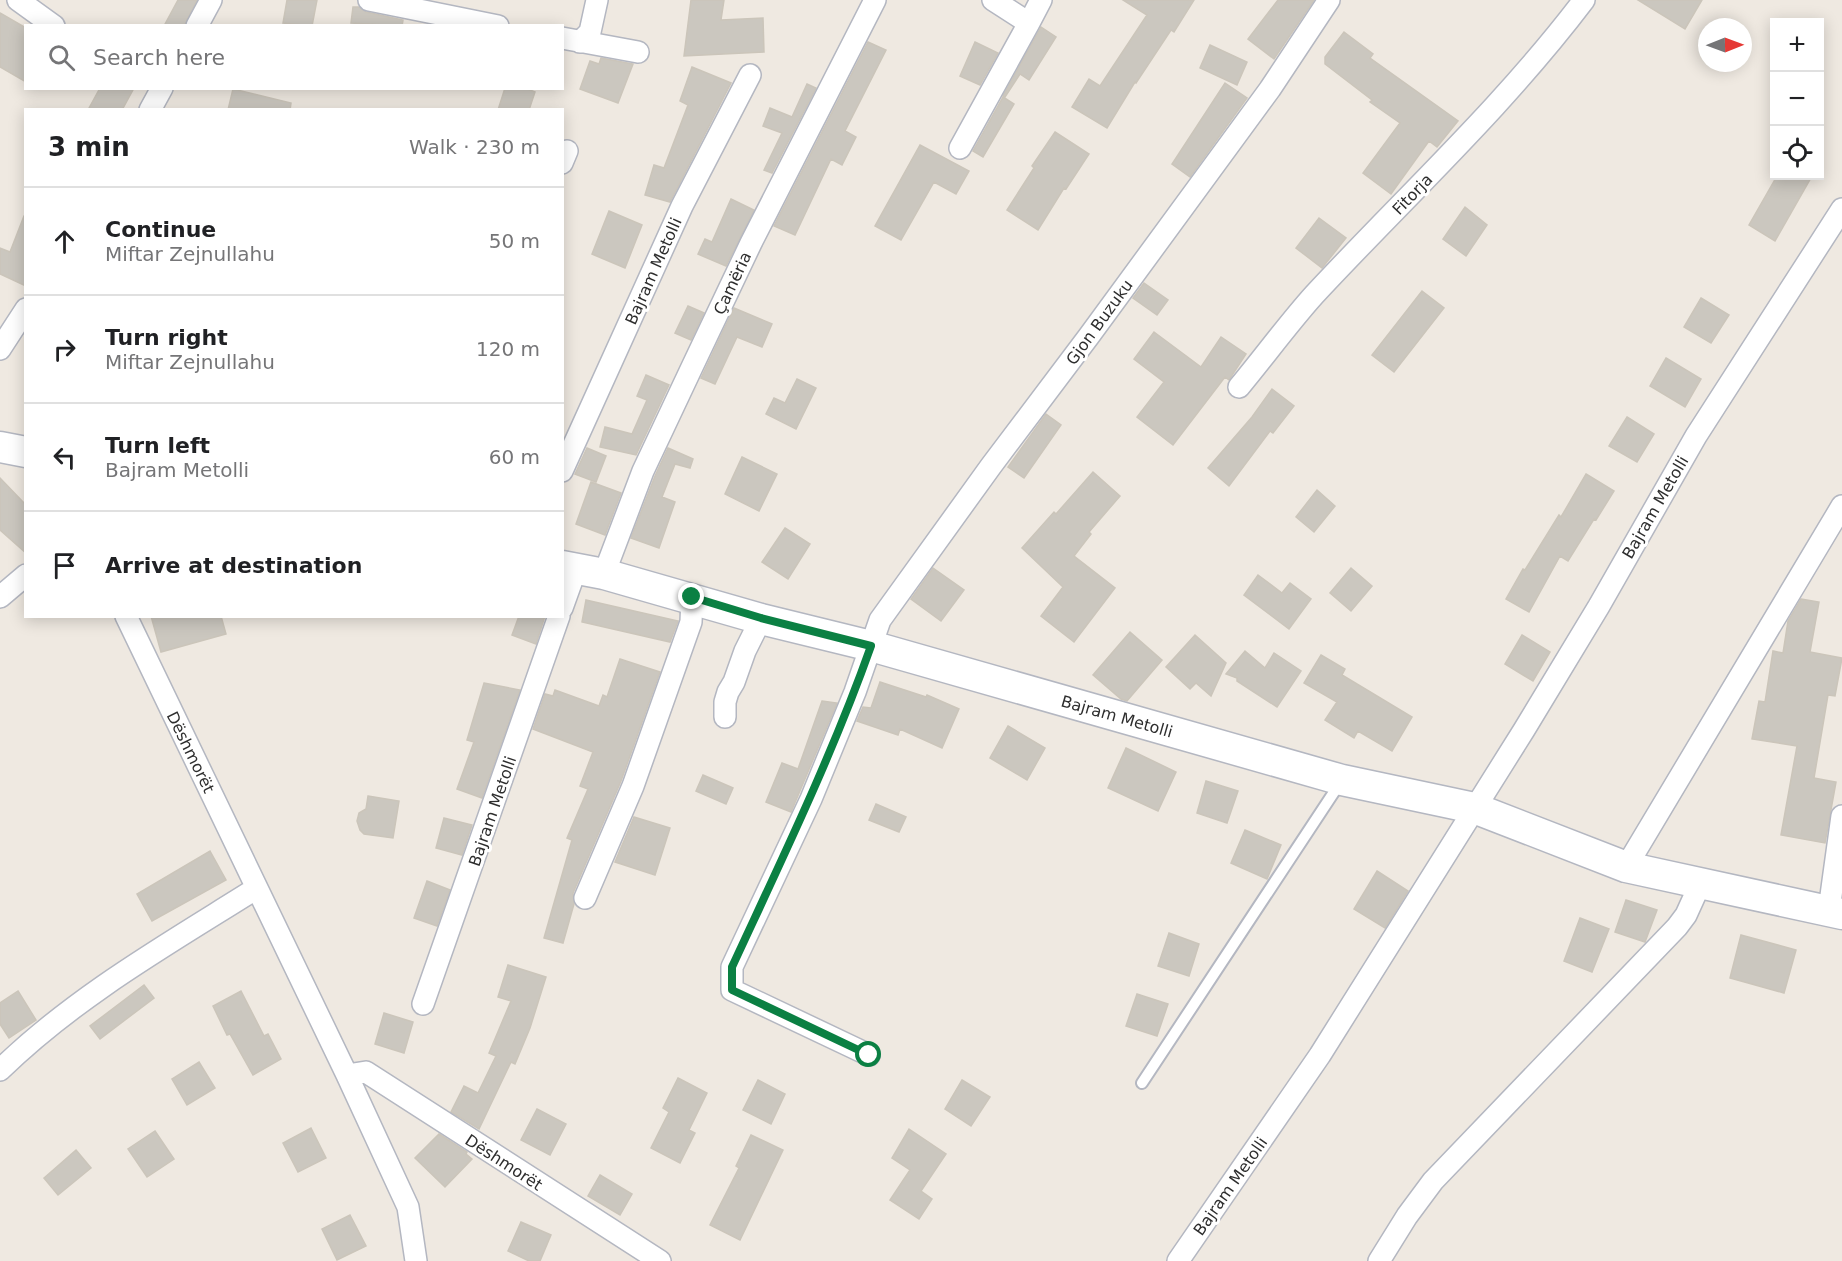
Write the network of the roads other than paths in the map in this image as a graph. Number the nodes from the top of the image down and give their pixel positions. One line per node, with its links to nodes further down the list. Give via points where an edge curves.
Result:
1 (18, 0): 11 (street)
2 (211, 0): 12 (street)
3 (369, 0): 13 (street)
4 (597, 0): 14 (street, via 590,32)
5 (875, 0): 26 (street, Çamëria, via 756,233 643,471)
6 (993, 0): 10 (street)
7 (1041, 0): 10 (street)
8 (1329, 0): 34 (street, Gjon Buzuku, via 1270,88 880,620)
9 (1584, 0): 21 (street, Fitorja, via 1517,84 1313,297)
10 (1029, 23): 17 (street)
11 (51, 24)
12 (198, 24)
13 (488, 24)
14 (571, 40): 15 (street)
15 (638, 52)
16 (750, 75): 24 (street, Bajram Metolli, via 682,206)
17 (960, 148)
18 (1842, 209): 37 (street, Bajram Metolli, via 1696,436 1593,615)
19 (24, 312): 20 (street)
20 (0, 349)
21 (1239, 387)
22 (0, 447): 23 (main road)
23 (24, 452)
24 (564, 467)
25 (1842, 506): 39 (street)
26 (581, 569): 29 (main road, Bajram Metolli); 30 (street)
27 (24, 577): 28 (street)
28 (0, 597)
29 (692, 597): 33 (main road, Bajram Metolli); 42 (street, via 691,622 633,786)
30 (564, 604)
31 (127, 618): 41 (street, Dëshmorët)
32 (559, 618): 44 (street, Bajram Metolli)
33 (761, 618): 34 (main road, Bajram Metolli); 35 (street, via 724,702)
34 (871, 646): 36 (main road, Bajram Metolli); 45 (street, Gjon Buzuku, via 811,799 732,967 732,990)
35 (725, 717)
36 (1342, 780): 37 (main road, Bajram Metolli); 48 (lane)
37 (1474, 808): 39 (main road, Bajram Metolli); 51 (street, Bajram Metolli, via 1320,1055)
38 (1842, 816): 43 (street)
39 (1626, 867): 40 (main road, Bajram Metolli)
40 (1701, 882): 43 (main road, Bajram Metolli); 52 (street, via 1677,927 1455,1156 1407,1216)
41 (257, 888): 46 (street, via 100,988 39,1033); 47 (street, Dëshmorët)
42 (585, 898)
43 (1835, 912)
44 (423, 1004)
45 (869, 1055)
46 (0, 1070)
47 (347, 1075): 49 (street, Dëshmorët, via 408,1207); 50 (street, Dëshmorët, via 366,1072)
48 (1142, 1083)
49 (416, 1261)
50 (660, 1261)
51 (1178, 1261)
52 (1379, 1261)

